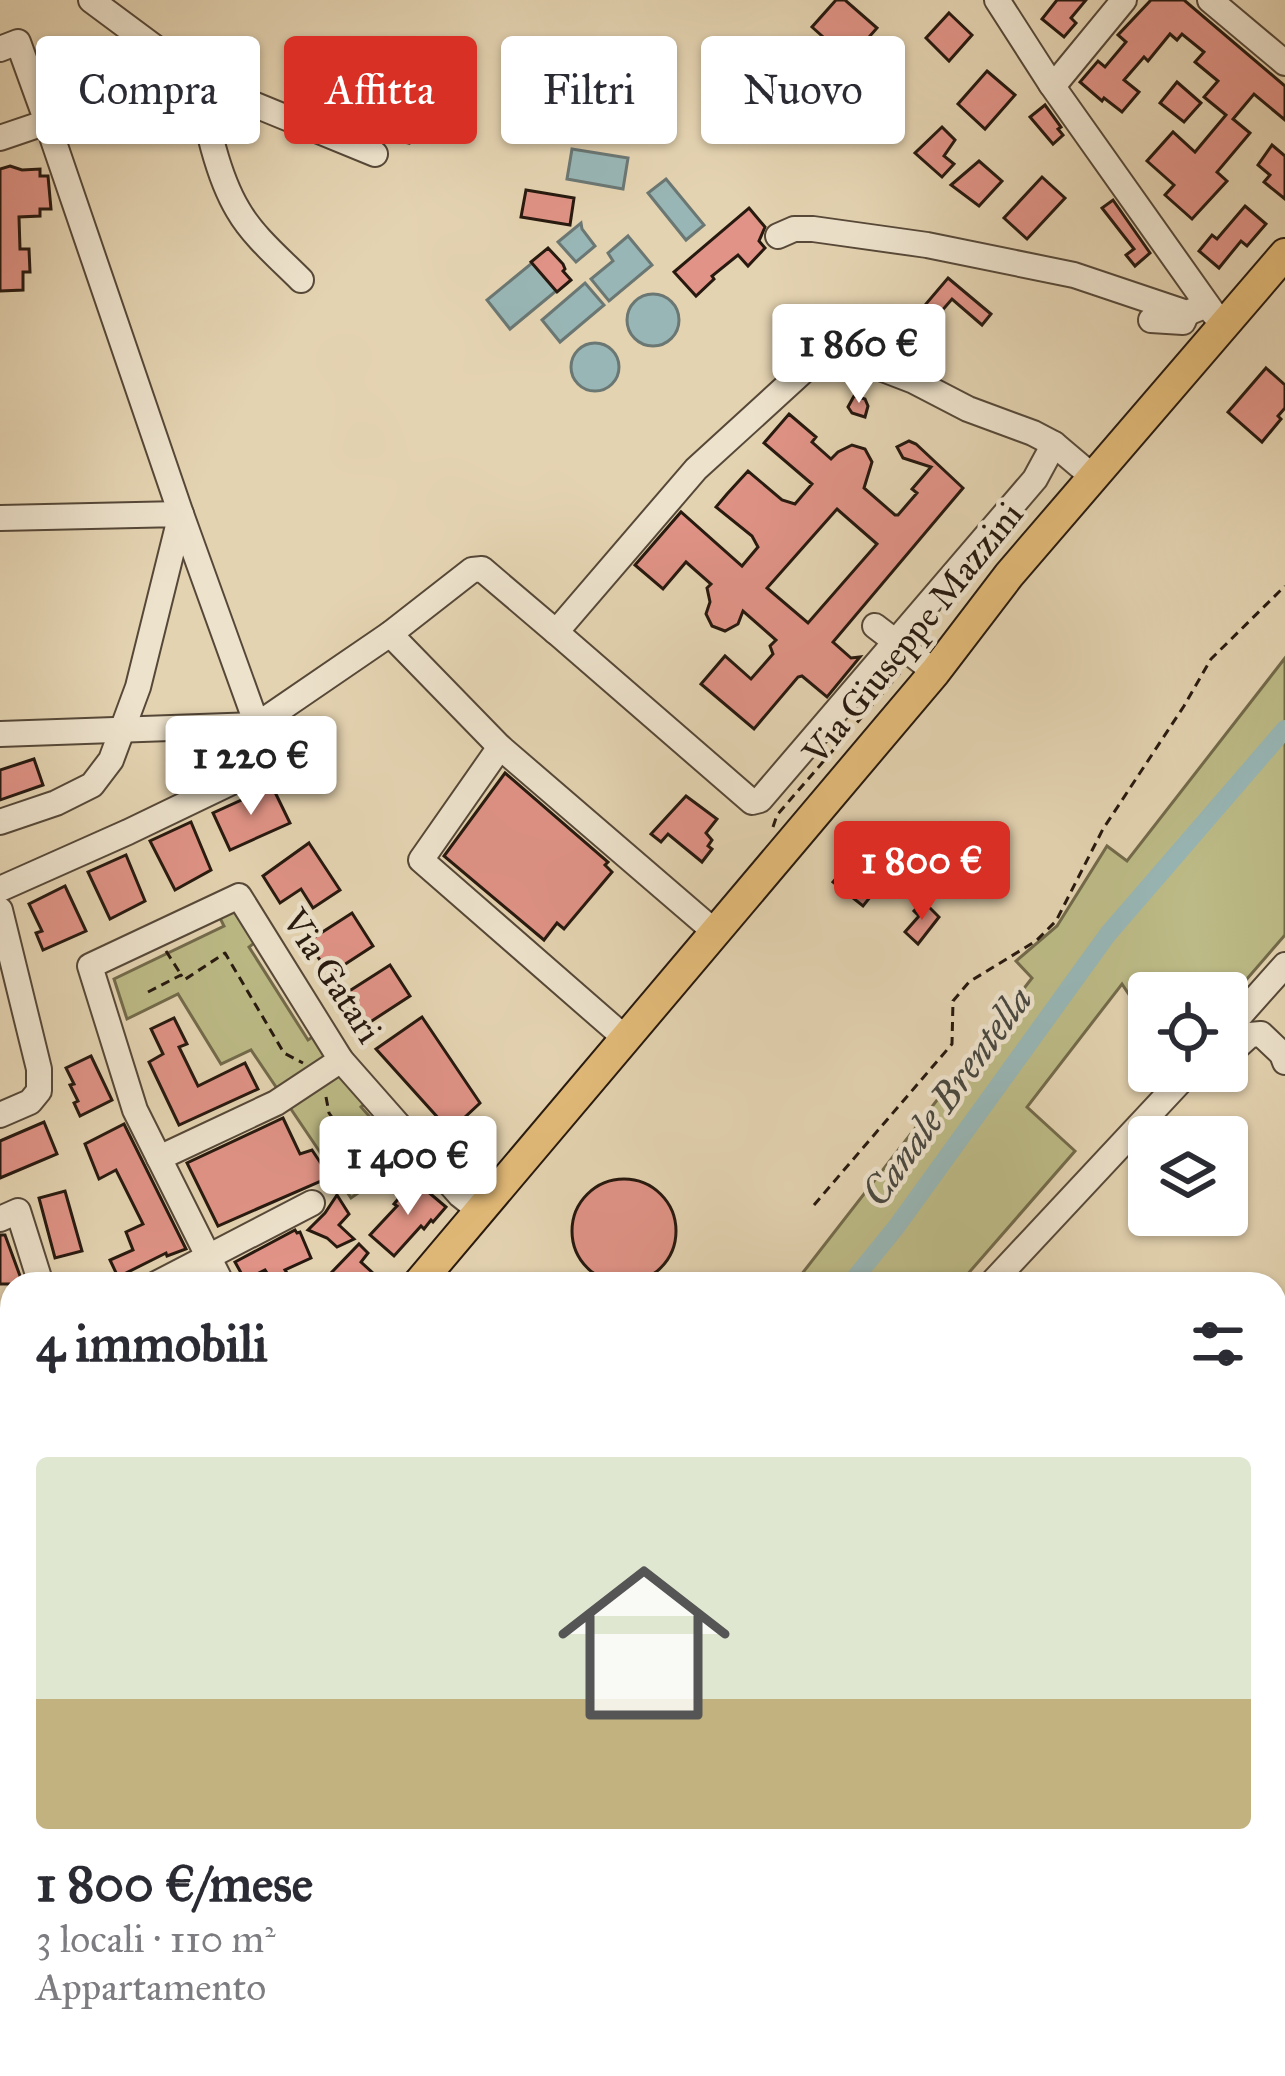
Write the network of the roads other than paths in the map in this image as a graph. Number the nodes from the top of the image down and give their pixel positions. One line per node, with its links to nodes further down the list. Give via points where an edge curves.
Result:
1 (92, 0): 5 (street)
2 (997, 0): 8 (street)
3 (1124, 0): 8 (street)
4 (1210, 0): 7 (street)
5 (140, 36)
6 (0, 49): 9 (street, via 18,42)
7 (1285, 63)
8 (1051, 85): 19 (street)
9 (36, 92)
10 (260, 107): 15 (street)
11 (36, 126): 12 (street)
12 (0, 138)
13 (55, 144): 23 (street)
14 (214, 144): 18 (street, via 237,209)
15 (375, 154)
16 (778, 236): 19 (street, via 813,230 928,245)
17 (1285, 254): 19 (main road, Via Giuseppe Mazzini)
18 (301, 280)
19 (1207, 314): 20 (street); 22 (main road, Via Giuseppe Mazzini)
20 (1151, 320)
21 (1054, 444): 22 (street); 26 (street, via 914,381 824,353 696,469); 28 (street, via 1035,479)
22 (1093, 477): 29 (main road, Via Giuseppe Mazzini)
23 (181, 514): 24 (street); 30 (street); 31 (street)
24 (0, 518)
25 (874, 626): 28 (street)
26 (556, 632): 27 (street, via 482,569); 28 (street, via 752,802)
27 (389, 634): 30 (street); 33 (street)
28 (898, 642): 29 (street)
29 (935, 672): 37 (main road, Via Giuseppe Mazzini)
30 (257, 725): 31 (street); 35 (street, via 265,766)
31 (123, 730): 32 (street); 34 (street, via 92,784)
32 (0, 734)
33 (500, 747): 37 (street); 40 (street, via 421,860)
34 (0, 822)
35 (0, 889)
36 (0, 910): 45 (street, via 39,1069 30,1102)
37 (715, 932): 40 (main road, Via Giuseppe Mazzini)
38 (1285, 965): 39 (street)
39 (1248, 1006)
40 (625, 1038): 48 (main road, Via Giuseppe Mazzini)
41 (1248, 1038): 42 (street, via 1261,1034)
42 (1285, 1062)
43 (331, 1066): 46 (street, via 276,1103); 46 (street, Via Gatari, via 239,896 90,966 135,1110); 48 (street, Via Gatari)
44 (1170, 1092): 55 (street)
45 (0, 1115)
46 (159, 1158): 50 (street)
47 (312, 1203): 50 (street)
48 (480, 1211): 54 (main road, Via Giuseppe Mazzini)
49 (0, 1219): 51 (street, via 19,1210)
50 (208, 1258): 52 (street); 53 (street)
51 (37, 1272)
52 (180, 1272)
53 (216, 1272)
54 (428, 1272)
55 (1002, 1272)

